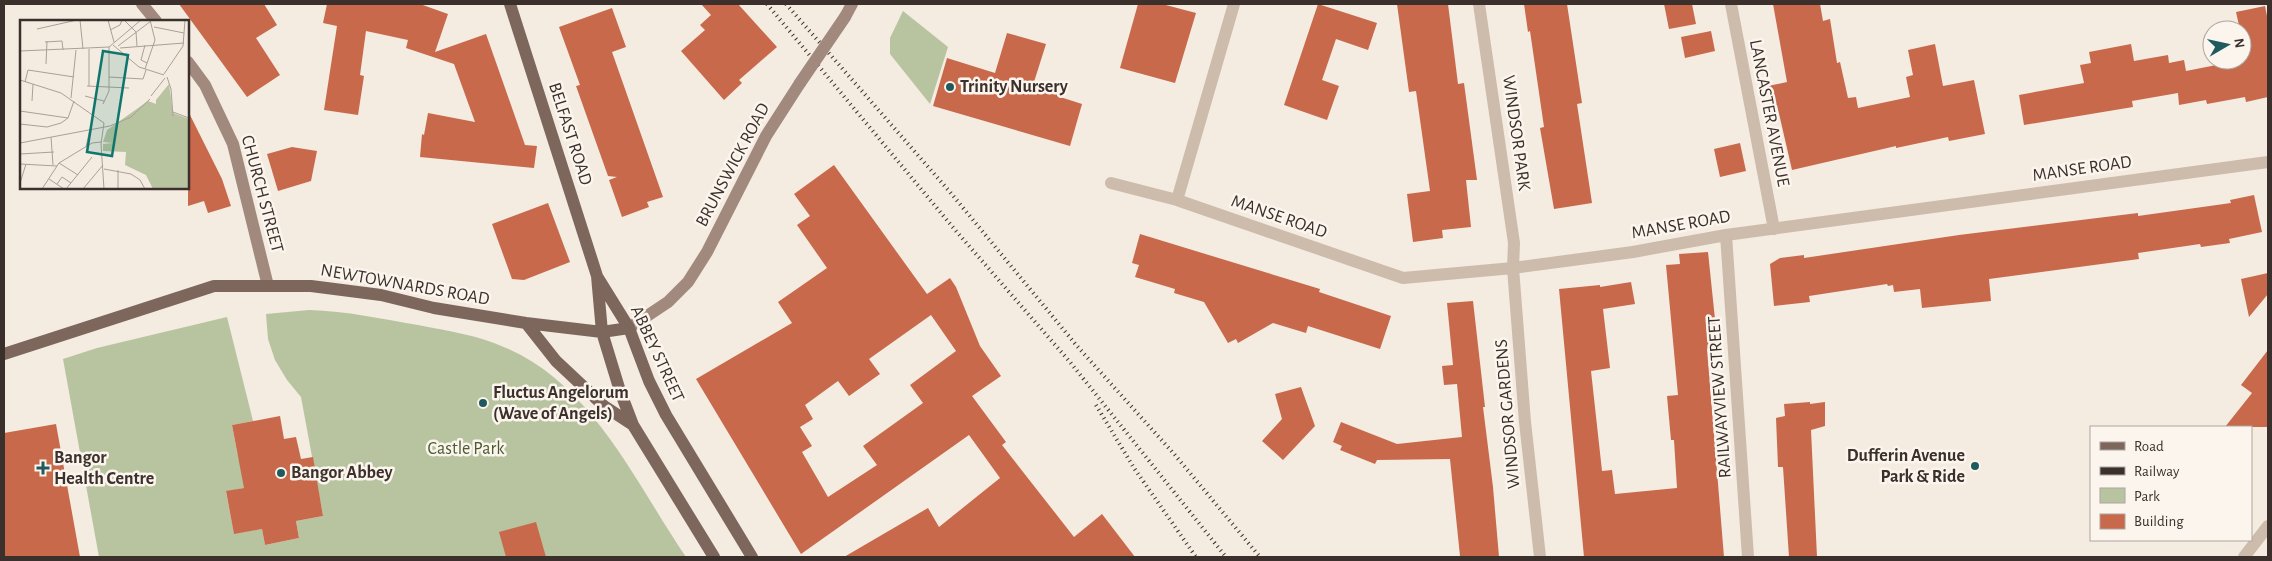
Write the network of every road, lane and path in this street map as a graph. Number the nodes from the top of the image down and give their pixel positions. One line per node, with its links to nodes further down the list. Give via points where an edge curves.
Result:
1 (142, 4): 7 (main road)
2 (510, 4): 15 (main road, BELFAST ROAD)
3 (852, 4): 18 (main road, BRUNSWICK ROAD, bridge, via 766,136 707,252 688,282 668,302)
4 (1234, 4): 11 (street)
5 (1479, 4): 14 (street, WINDSOR PARK, via 1514,243)
6 (1731, 4): 12 (street, LANCASTER AVENUE)
7 (155, 20)
8 (189, 63): 16 (main road, CHURCH STREET, via 205,84 233,144)
9 (2268, 162): 12 (street, MANSE ROAD)
10 (1111, 183): 11 (street, MANSE ROAD)
11 (1177, 200): 14 (street, MANSE ROAD, via 1403,278)
12 (1774, 229): 13 (street, MANSE ROAD)
13 (1726, 235): 14 (street, MANSE ROAD, via 1633,252); 26 (street, RAILWAYVIEW STREET)
14 (1513, 268): 25 (street, WINDSOR GARDENS)
15 (597, 276): 18 (main road, ABBEY STREET); 19 (main road, ABBEY STREET)
16 (268, 286): 17 (main road, NEWTOWNARDS ROAD, via 311,286 381,295 434,308); 20 (main road, NEWTOWNARDS ROAD, via 214,286)
17 (526, 323): 19 (main road, NEWTOWNARDS ROAD); 21 (main road, via 556,361 604,406)
18 (630, 328): 19 (main road, NEWTOWNARDS ROAD); 24 (main road, ABBEY STREET, via 649,381 666,415)
19 (602, 332): 21 (main road, ABBEY STREET)
20 (4, 354)
21 (633, 425): 23 (main road, ABBEY STREET)
22 (2268, 526): 27 (street)
23 (714, 557)
24 (752, 557)
25 (1540, 557)
26 (1748, 557)
27 (2244, 557)

